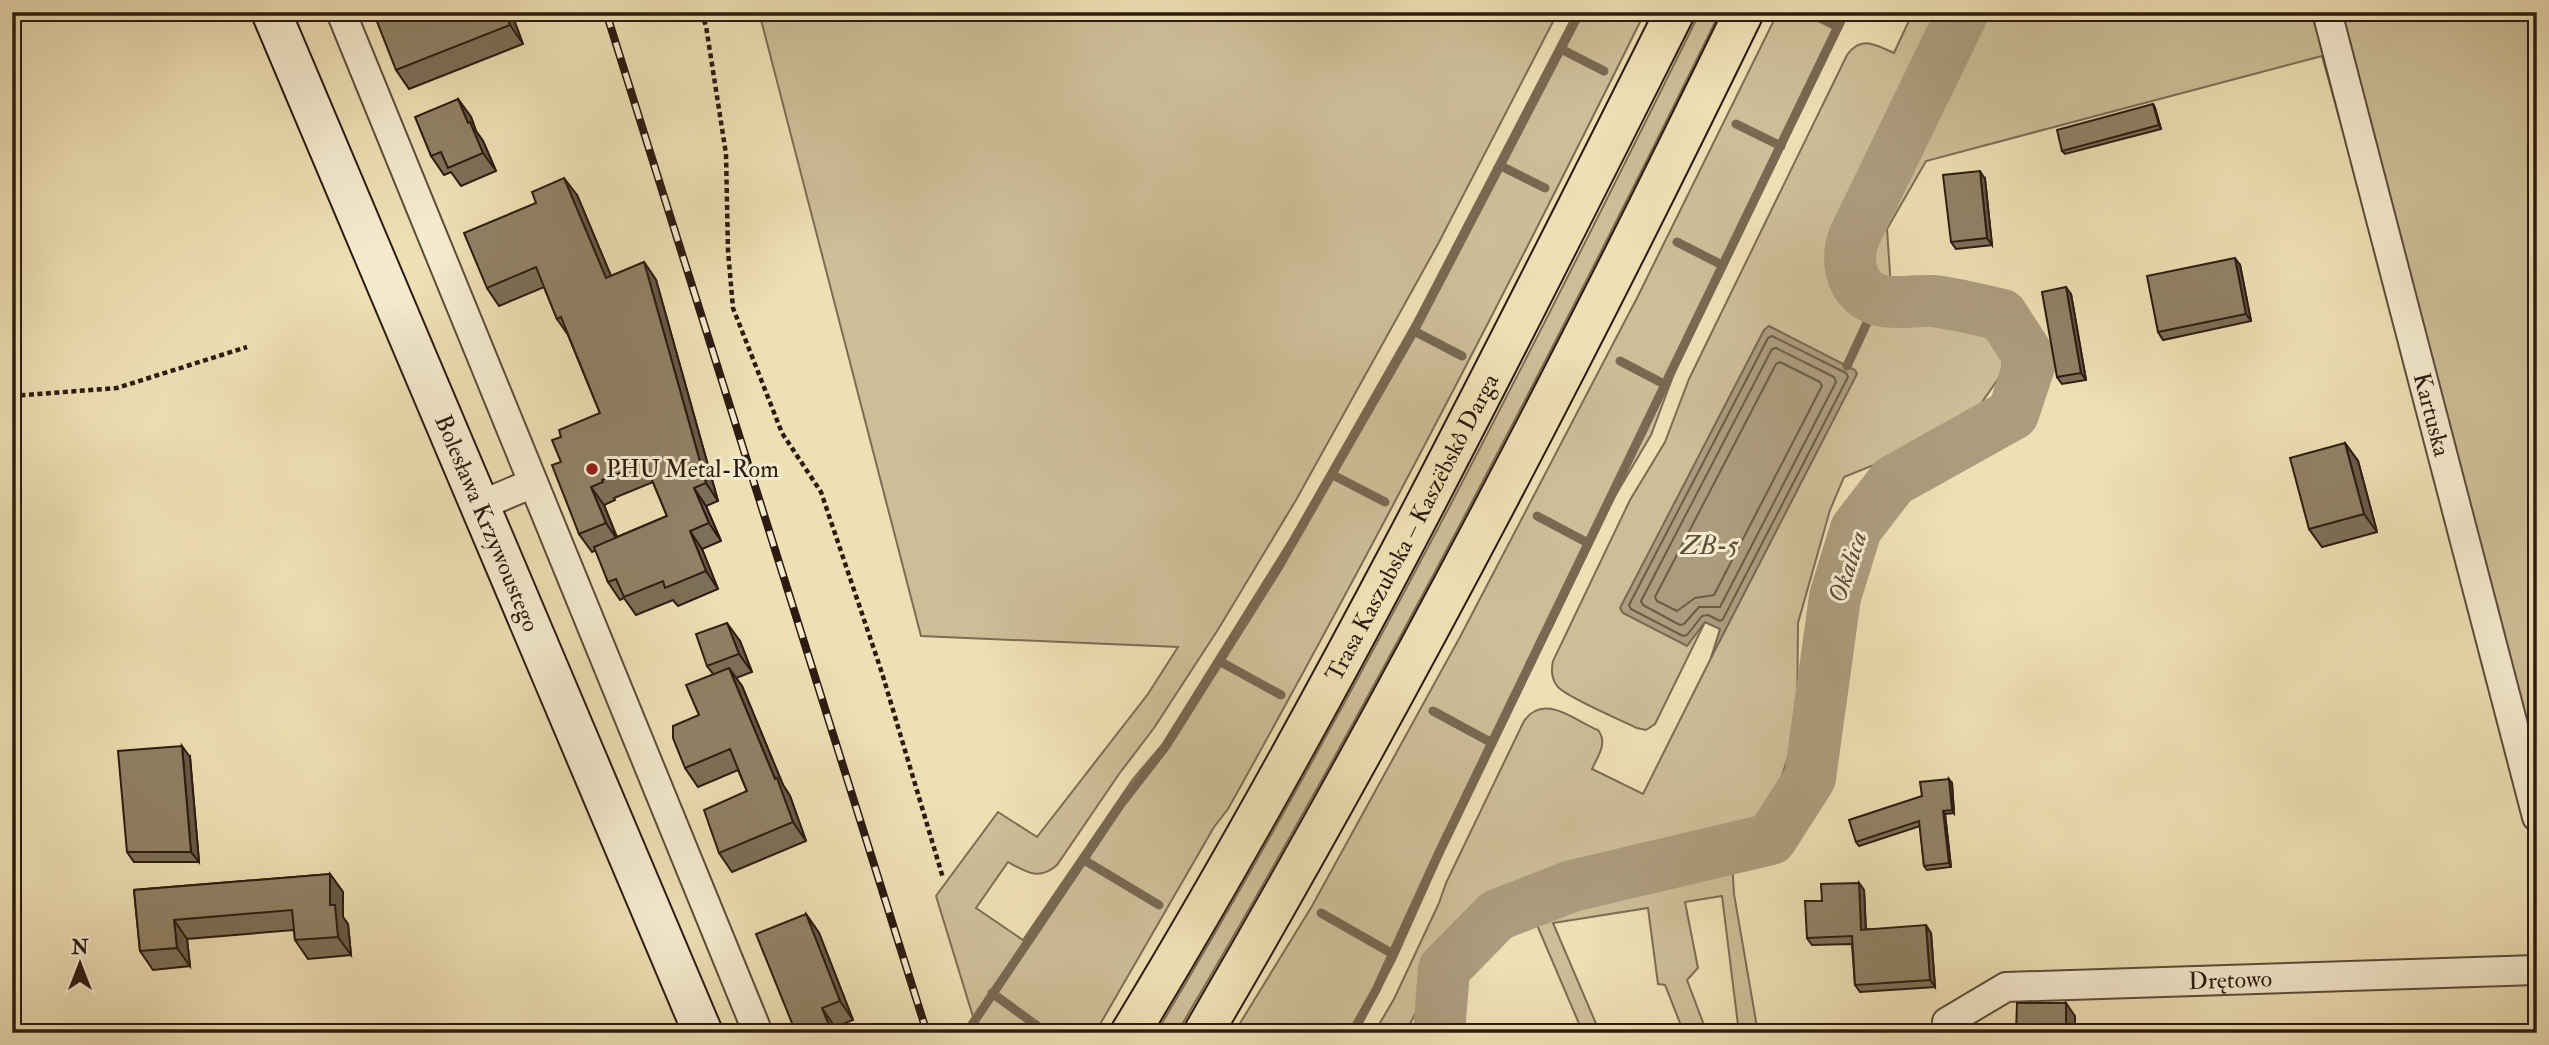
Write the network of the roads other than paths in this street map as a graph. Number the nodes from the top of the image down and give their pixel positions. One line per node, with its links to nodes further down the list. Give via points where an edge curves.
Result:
1 (271, 12): 7 (main road, Bolesława Krzywoustego)
2 (341, 12): 6 (street)
3 (1675, 12): 12 (highway, Trasa Kaszubska – Kaszëbskô Darga, via 1404,544)
4 (1744, 12): 13 (highway, via 1458,573)
5 (2327, 12): 8 (street, Kartuska)
6 (533, 483): 7 (street); 11 (street)
7 (479, 506): 10 (main road, Bolesława Krzywoustego)
8 (2537, 817)
9 (2537, 970): 14 (street, Drętowo, via 2006,987 1947,1022)
10 (703, 1033)
11 (758, 1033)
12 (1130, 1033)
13 (1203, 1033)
14 (1947, 1033)

